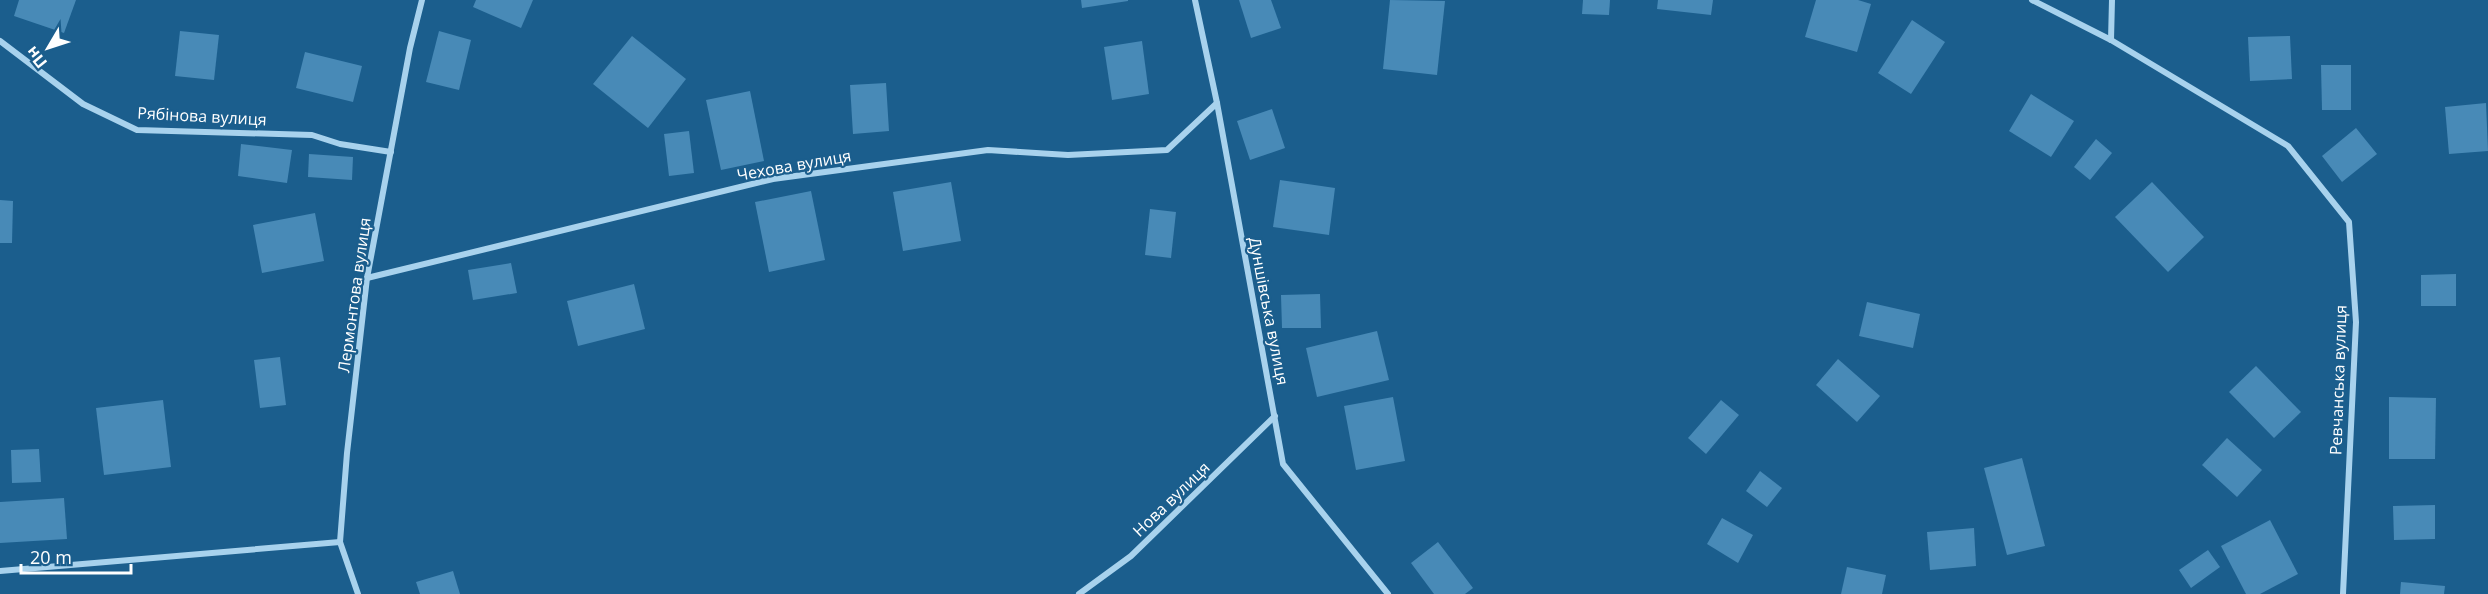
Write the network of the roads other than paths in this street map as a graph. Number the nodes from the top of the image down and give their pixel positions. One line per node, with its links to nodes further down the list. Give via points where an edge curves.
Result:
1 (422, 0): 8 (street, Лермонтова вулиця)
2 (1195, 0): 7 (street, Дуншівська вулиця)
3 (2032, 0): 5 (street, Ревчанська вулиця)
4 (2112, 0): 5 (street)
5 (2111, 40): 16 (street, Ревчанська вулиця, via 2288,146 2349,222 2355,322)
6 (0, 41): 8 (street, Рябінова вулиця, via 82,105 137,130 312,135)
7 (1216, 103): 9 (street, Чехова вулиця, via 1167,150 1068,155 988,150 773,178); 10 (street, Дуншівська вулиця)
8 (391, 152): 9 (street, Лермонтова вулиця)
9 (367, 278): 11 (street, Лермонтова вулиця)
10 (1275, 416): 14 (street, Нова вулиця, via 1131,556); 15 (street, Дуншівська вулиця, via 1283,464)
11 (340, 542): 12 (street); 13 (street, Лермонтова вулиця)
12 (0, 571)
13 (358, 594)
14 (1079, 594)
15 (1388, 594)
16 (2343, 594)

